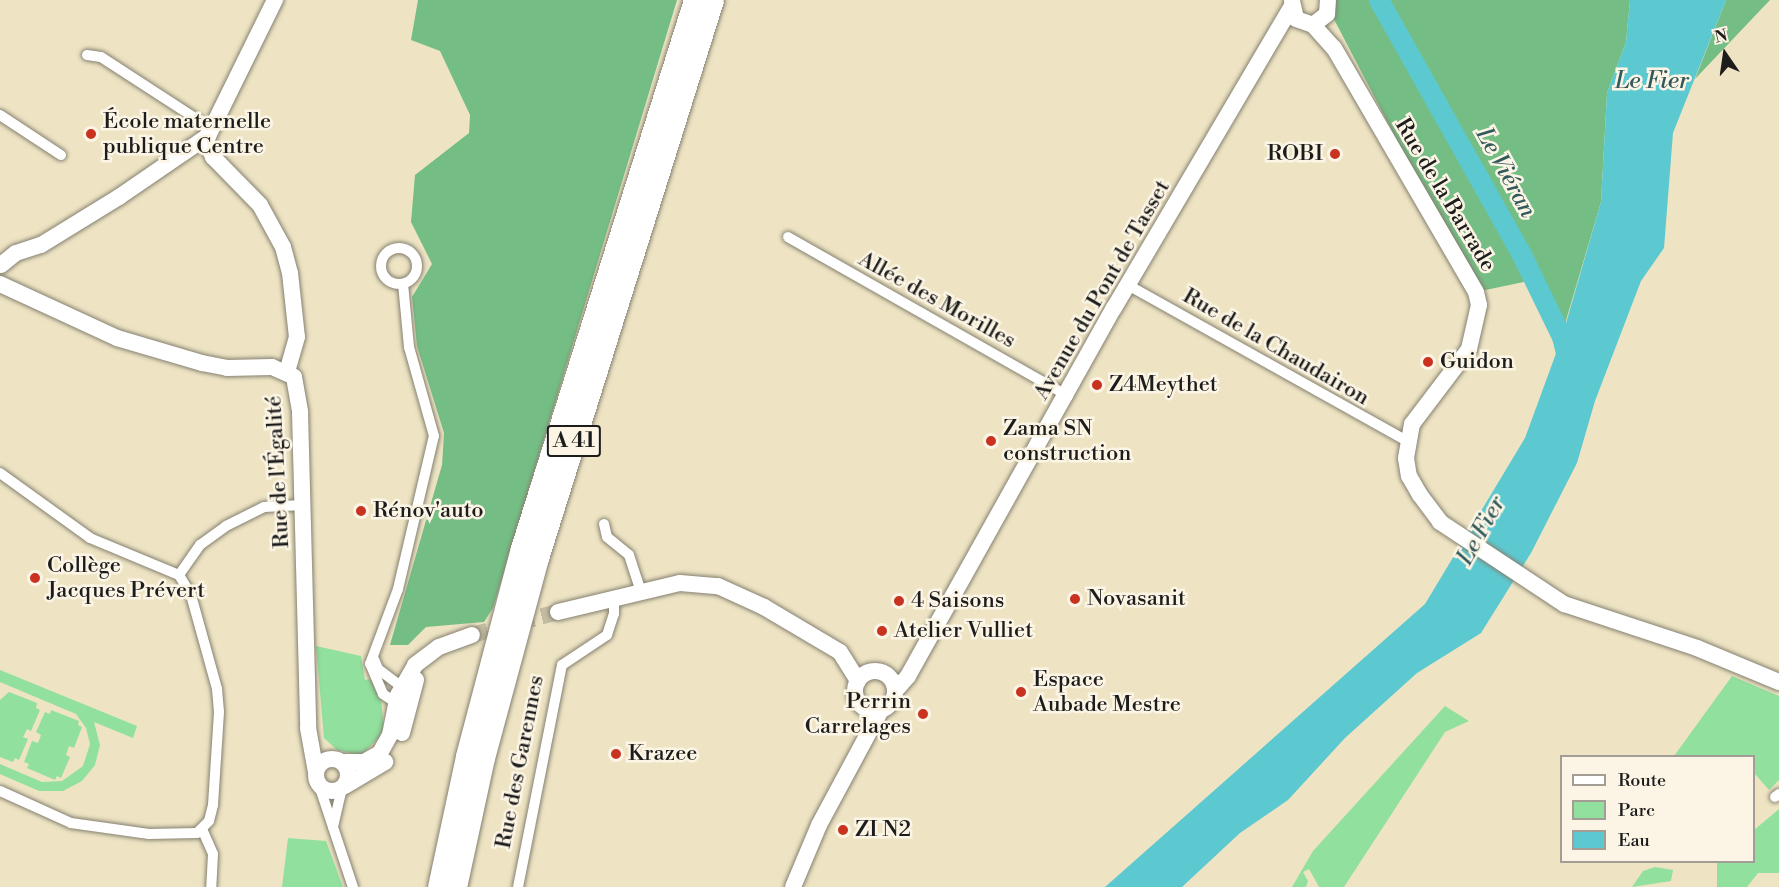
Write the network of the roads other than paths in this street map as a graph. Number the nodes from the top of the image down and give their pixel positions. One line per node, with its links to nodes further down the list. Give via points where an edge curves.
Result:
1 (275, 0): 11 (street, via 261,21 249,58)
2 (694, 0): 53 (highway, A 41, via 521,548 466,756)
3 (713, 0): 54 (highway, A 41, via 538,558 484,758)
4 (1292, 3): 6 (street, Rue de la Barrade); 7 (street, Avenue du Pont de Tasset)
5 (1328, 7): 6 (street); 8 (street, Rue de la Barrade)
6 (1307, 24): 7 (street); 8 (street, Rue de la Barrade)
7 (1274, 35): 17 (street, Avenue du Pont de Tasset)
8 (1334, 48): 21 (street, Rue de la Barrade, via 1476,292 1479,305 1469,349 1422,406)
9 (87, 55): 11 (street, via 101,57 198,120)
10 (0, 115): 12 (street)
11 (208, 136): 14 (street, via 45,243); 19 (street, Rue de l'Égalité, via 213,157 260,205 283,247 297,338)
12 (61, 155)
13 (788, 237): 20 (street, Allée des Morilles)
14 (5, 249): 15 (street)
15 (0, 267): 18 (street)
16 (403, 284): 32 (street, via 409,347 432,420 433,448 398,590)
17 (1128, 285): 20 (street, Avenue du Pont de Tasset); 21 (street, Rue de la Chaudairon)
18 (4, 286): 19 (street, via 86,326 140,345 226,368 272,367)
19 (287, 371): 23 (street, Rue de l'Égalité, via 298,390)
20 (1068, 396): 33 (street, Avenue du Pont de Tasset)
21 (1407, 441): 36 (street, Rue de la Barrade, via 1410,476 1420,495 1461,530 1548,589 1590,611)
22 (0, 473): 25 (street, via 90,538)
23 (303, 505): 25 (street, via 270,506 234,521 200,545); 39 (street, Rue de l'Égalité)
24 (604, 525): 26 (street, via 608,537 629,555)
25 (179, 575): 49 (street, via 191,595 219,701 219,755 213,805)
26 (640, 591): 27 (street); 31 (street, via 680,583 718,586 764,607)
27 (614, 598): 28 (street); 55 (street, Rue des Garennes, via 607,635 562,665)
28 (558, 612)
29 (472, 635): 30 (street)
30 (439, 647): 37 (street, via 415,665); 43 (street, via 419,675)
31 (840, 652): 34 (street, via 853,655); 35 (street)
32 (372, 654): 37 (street, via 384,676); 40 (street, via 371,673 383,694)
33 (915, 661): 34 (street); 38 (street, Avenue du Pont de Tasset)
34 (880, 672): 35 (street); 38 (street)
35 (858, 681): 41 (street, via 856,696)
36 (1779, 682)
37 (402, 687): 40 (street); 43 (street)
38 (895, 691): 42 (street)
39 (309, 693): 45 (street, Rue de l'Égalité, via 321,740); 46 (street, Rue de l'Égalité, via 308,728)
40 (396, 703): 45 (street, via 390,735 380,753 364,762)
41 (864, 707): 42 (street); 44 (street)
42 (881, 710): 44 (street)
43 (403, 725): 47 (street, via 394,754)
44 (868, 739): 56 (street, via 819,825)
45 (339, 761): 46 (street, via 324,761); 47 (street, via 349,776)
46 (317, 777): 47 (street, via 326,790); 50 (street, Rue de l'Égalité)
47 (343, 788): 50 (street, Rue de l'Égalité, via 334,814)
48 (0, 791): 49 (street, via 71,823 91,827 182,835)
49 (202, 830): 51 (street, via 213,854)
50 (333, 834): 52 (street, Rue de l'Égalité)
51 (211, 887)
52 (353, 887)
53 (438, 887)
54 (456, 887)
55 (518, 887)
56 (794, 887)

